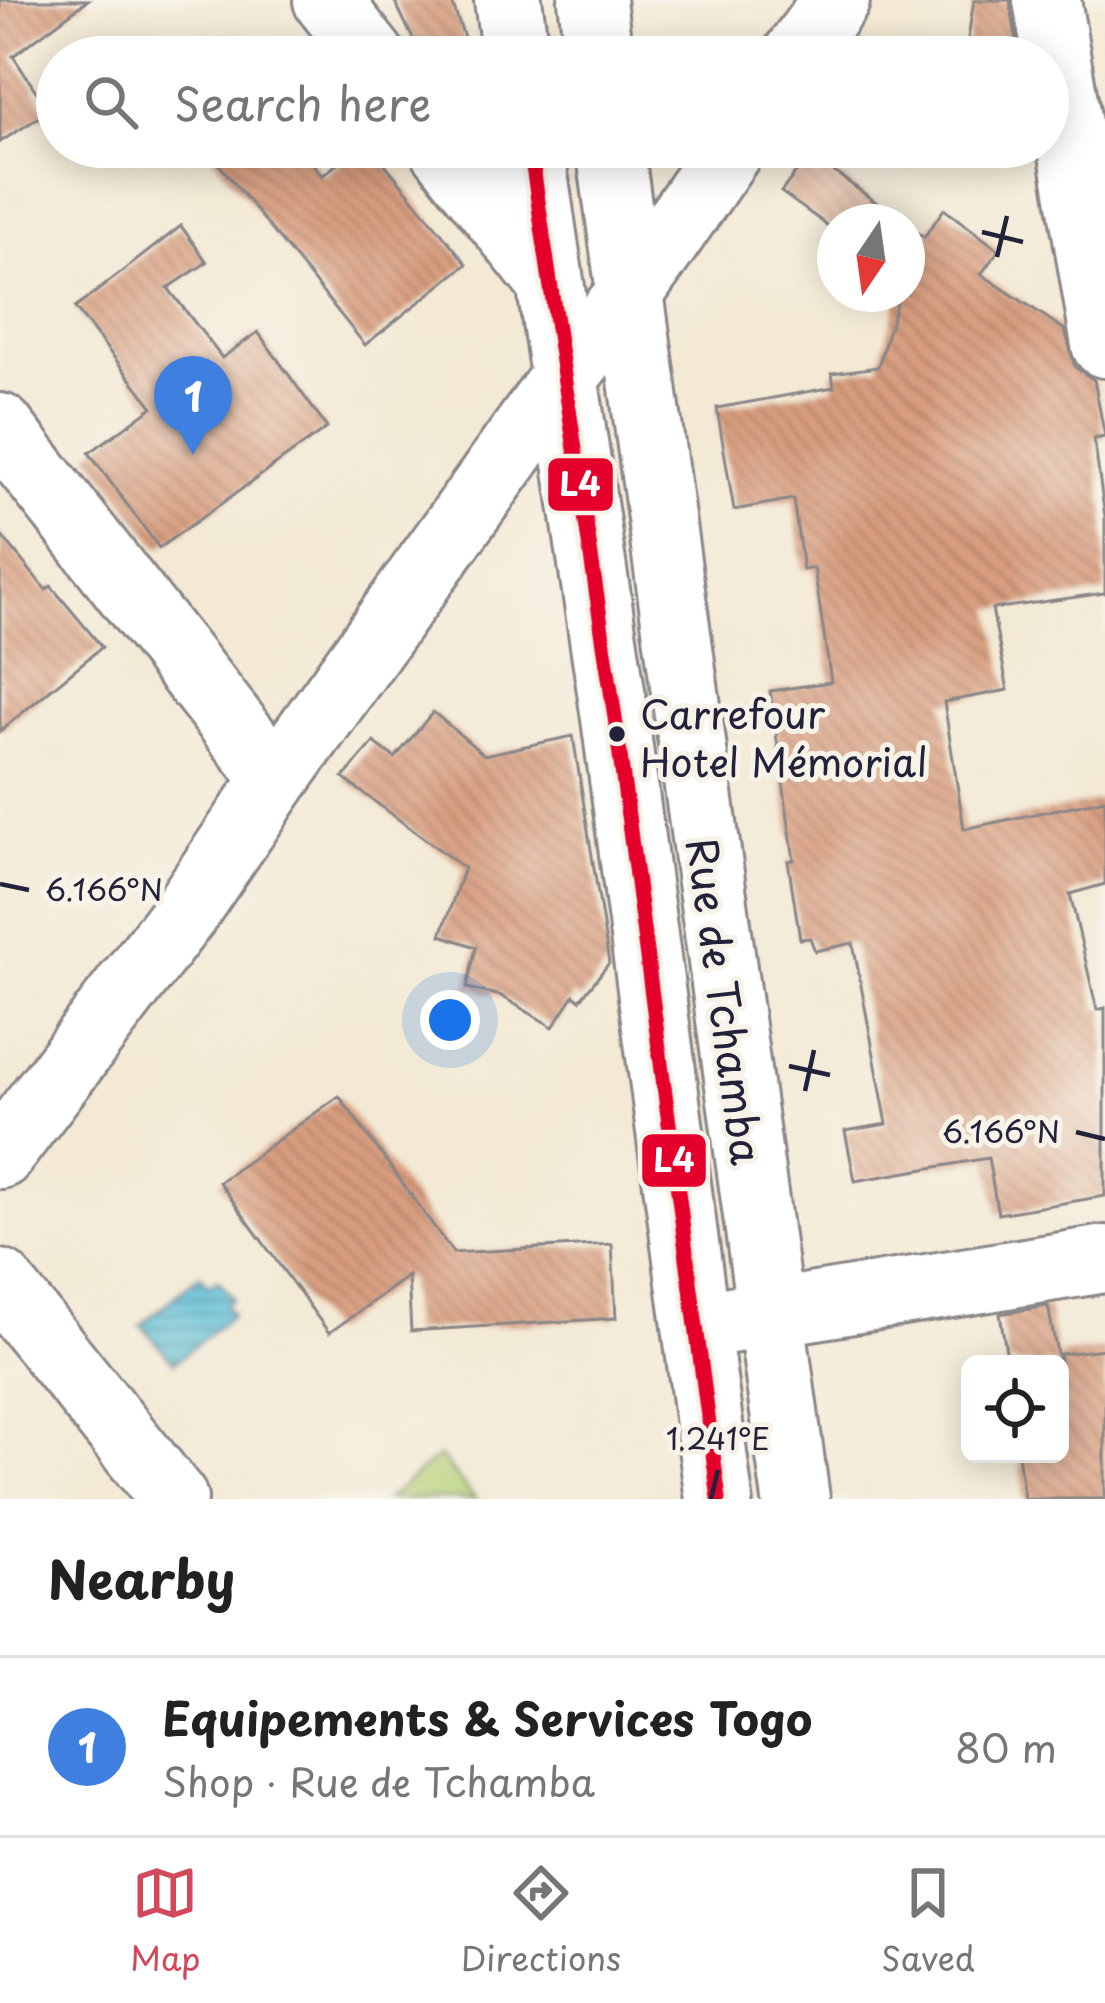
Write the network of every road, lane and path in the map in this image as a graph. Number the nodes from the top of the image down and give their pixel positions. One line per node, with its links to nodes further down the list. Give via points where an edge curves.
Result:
1 (327, 0): 6 (street)
2 (508, 0): 7 (street)
3 (592, 0): 8 (street)
4 (836, 0): 9 (street)
5 (1047, 0): 10 (street)
6 (355, 36)
7 (514, 36)
8 (596, 36)
9 (810, 36)
10 (1053, 36)
11 (1069, 130): 18 (street)
12 (460, 168): 16 (street)
13 (533, 168): 16 (street, Rue de Tchamba)
14 (613, 168): 17 (street, Rue de Tchamba)
15 (716, 168): 17 (street)
16 (549, 281): 19 (street, Rue de Tchamba)
17 (628, 296): 19 (street); 25 (street, Rue de Tchamba)
18 (1105, 342)
19 (562, 380): 21 (street); 26 (street, Rue de Tchamba)
20 (0, 427): 21 (street)
21 (276, 779): 22 (street)
22 (0, 1155)
23 (1105, 1259): 25 (street)
24 (0, 1283): 27 (street)
25 (769, 1314): 26 (street); 29 (street, Rue de Tchamba)
26 (697, 1324): 28 (street, Rue de Tchamba)
27 (174, 1499)
28 (719, 1499)
29 (796, 1499)

